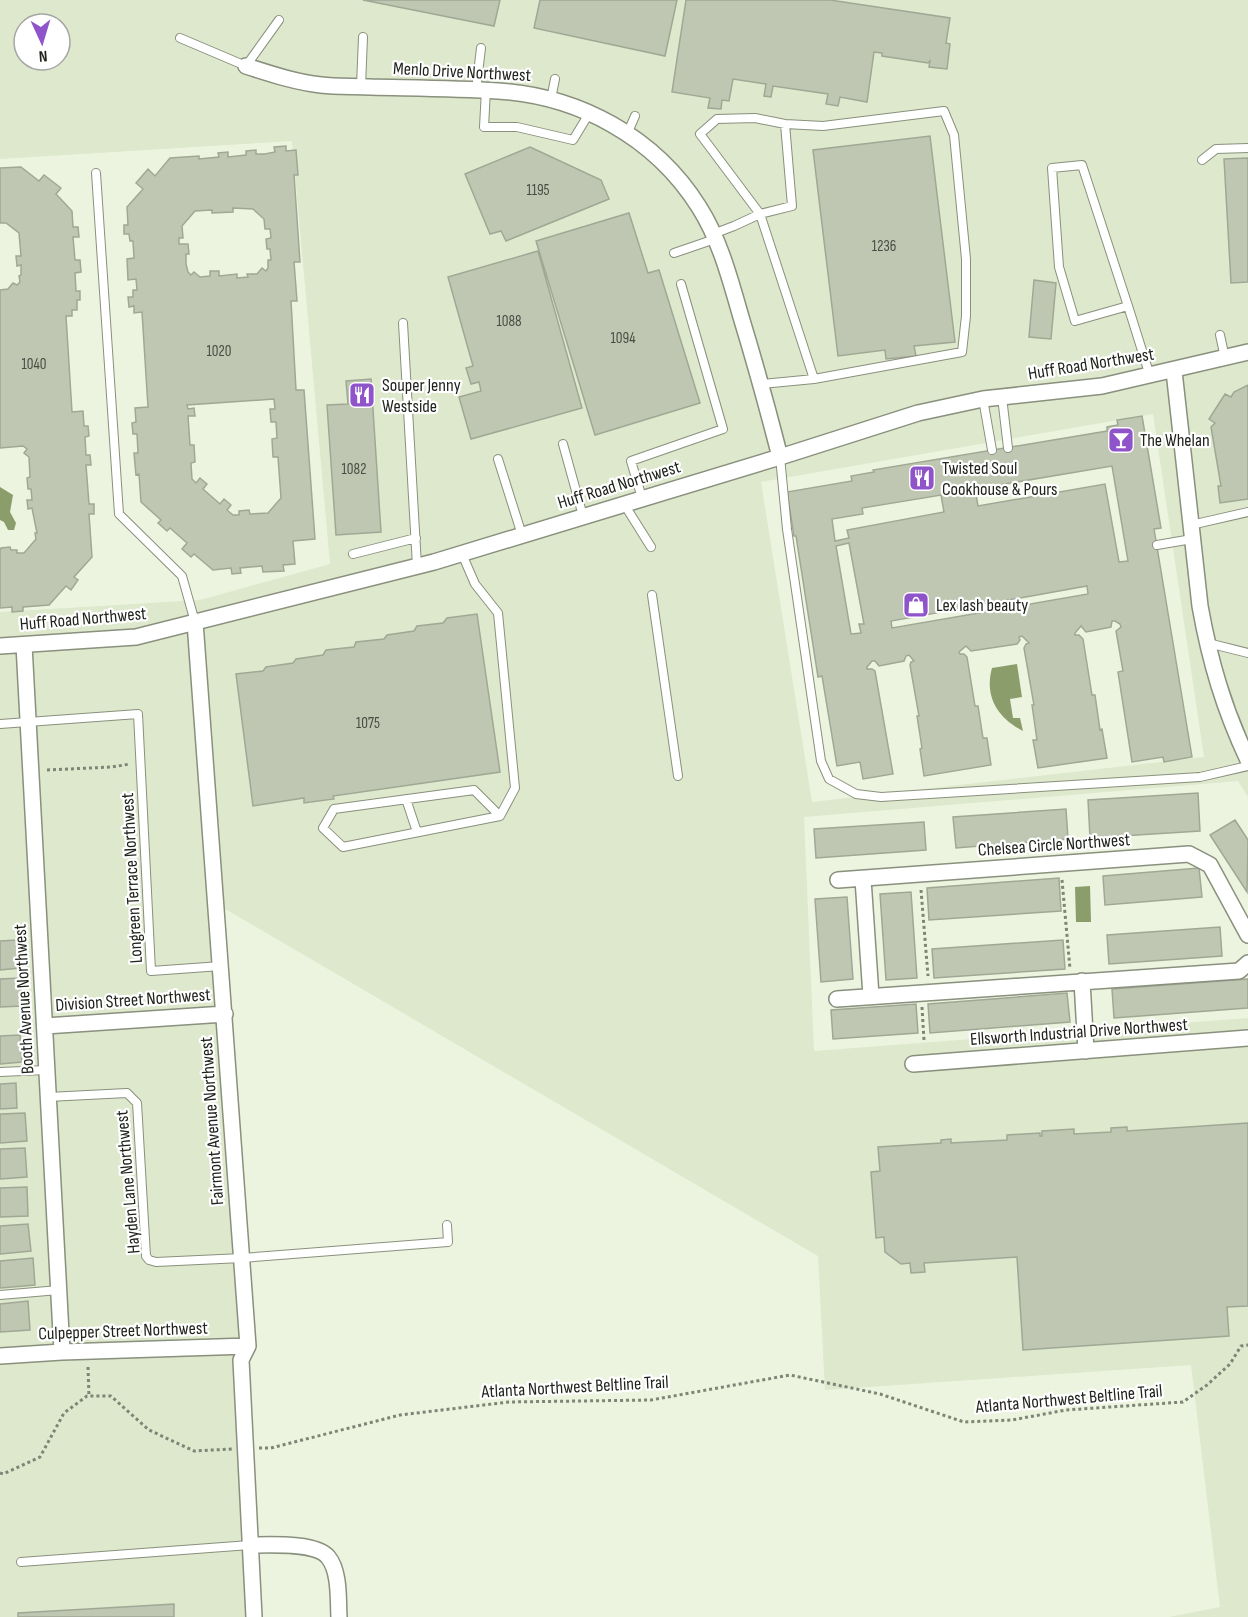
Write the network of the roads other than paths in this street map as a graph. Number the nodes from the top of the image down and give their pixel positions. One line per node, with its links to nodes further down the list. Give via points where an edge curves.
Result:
1 (279, 20): 5 (lane)
2 (363, 37): 7 (lane)
3 (180, 38): 5 (lane)
4 (481, 48): 8 (lane)
5 (246, 66): 7 (street, Menlo Drive Northwest, via 322,85)
6 (555, 79): 9 (lane)
7 (361, 86): 8 (street, Menlo Drive Northwest)
8 (481, 90): 9 (street, Menlo Drive Northwest); 10 (lane, via 484,127 517,127 573,140)
9 (551, 99): 10 (street, Menlo Drive Northwest)
10 (590, 112): 13 (street, Menlo Drive Northwest)
11 (635, 116): 13 (lane)
12 (785, 124): 17 (lane, via 792,206); 17 (lane, via 755,118 717,119 700,134); 28 (lane, via 823,126 944,111 954,135 966,259 962,352)
13 (627, 132): 18 (street, Menlo Drive Northwest, via 680,180)
14 (1248, 148): 15 (lane, via 1216,149)
15 (1202, 160)
16 (96, 173): 52 (lane, via 119,514 182,576)
17 (760, 214): 18 (lane); 28 (lane)
18 (714, 236): 19 (lane); 29 (street, Menlo Drive Northwest)
19 (674, 253)
20 (681, 284): 39 (lane, via 723,429 631,461)
21 (1128, 306): 21 (lane, via 1082,165 1052,168 1059,267 1075,321); 27 (lane)
22 (403, 323): 45 (lane)
23 (1220, 335): 25 (lane)
24 (1248, 352): 25 (street, Huff Road Northwest)
25 (1225, 358): 26 (street, Huff Road Northwest)
26 (1174, 371): 27 (street, Huff Road Northwest); 43 (street)
27 (1150, 376): 30 (street, Huff Road Northwest, via 1101,386)
28 (814, 379): 29 (lane)
29 (761, 384): 37 (street, Menlo Drive Northwest)
30 (1002, 397): 31 (street, Huff Road Northwest); 32 (lane)
31 (983, 399): 33 (lane); 37 (street, Huff Road Northwest, via 918,412)
32 (1005, 426): 33 (lane); 35 (lane)
33 (988, 429): 36 (lane)
34 (563, 444): 42 (lane)
35 (1008, 448)
36 (992, 450)
37 (780, 457): 39 (street, Huff Road Northwest); 60 (lane, via 821,761 829,779 856,794 881,797 1200,777)
38 (498, 459): 44 (lane)
39 (642, 498): 40 (street, Huff Road Northwest)
40 (624, 504): 42 (street, Huff Road Northwest); 47 (lane)
41 (1248, 512): 43 (lane)
42 (583, 516): 44 (street, Huff Road Northwest)
43 (1192, 532): 46 (lane); 53 (street)
44 (522, 535): 49 (street, Huff Road Northwest)
45 (416, 538): 48 (lane); 50 (lane)
46 (1156, 545)
47 (651, 547)
48 (354, 554)
49 (462, 554): 50 (street, Huff Road Northwest); 63 (lane, via 476,584 498,613 516,788)
50 (417, 566): 52 (street, Huff Road Northwest)
51 (652, 595): 61 (lane)
52 (195, 622): 54 (street, Huff Road Northwest, via 136,637); 70 (street, Fairmont Avenue Northwest)
53 (1206, 642): 56 (lane); 59 (street, via 1230,722)
54 (24, 645): 55 (street, Huff Road Northwest); 57 (street, Booth Avenue Northwest)
55 (0, 646)
56 (1248, 653)
57 (28, 722): 58 (lane); 70 (lane, Longreen Terrace Northwest, via 138,714 151,971); 75 (street, Booth Avenue Northwest)
58 (0, 724)
59 (1248, 760)
60 (1248, 766)
61 (678, 776)
62 (406, 799): 63 (lane, via 474,790); 64 (lane); 64 (lane, via 334,809 323,828 343,847)
63 (500, 816): 64 (lane)
64 (417, 832)
65 (863, 879): 66 (street, Chelsea Circle Northwest); 67 (street, Chelsea Circle Northwest, via 1189,854 1210,864); 72 (street)
66 (838, 880)
67 (1244, 915): 68 (street, Chelsea Circle Northwest)
68 (1248, 935)
69 (1248, 963): 71 (street, via 1239,971)
70 (221, 966): 74 (street, Fairmont Avenue Northwest)
71 (1082, 981): 72 (street); 77 (street)
72 (871, 996): 73 (street)
73 (837, 999)
74 (225, 1014): 75 (street, Division Street Northwest); 83 (street, Fairmont Avenue Northwest)
75 (45, 1026): 79 (street, Booth Avenue Northwest)
76 (1248, 1038): 77 (street, Ellsworth Industrial Drive Northwest)
77 (1086, 1051): 78 (street, Ellsworth Industrial Drive Northwest)
78 (913, 1064)
79 (46, 1070): 80 (lane); 81 (street, Booth Avenue Northwest)
80 (0, 1072)
81 (48, 1097): 83 (lane, Hayden Lane Northwest, via 127,1093 137,1103 149,1260); 84 (street, Booth Avenue Northwest)
82 (447, 1225): 83 (lane, via 448,1242)
83 (242, 1258): 86 (street, Fairmont Avenue Northwest)
84 (59, 1290): 85 (lane); 87 (street, Booth Avenue Northwest)
85 (0, 1295)
86 (248, 1347): 87 (street, Culpepper Street Northwest); 89 (street, Fairmont Avenue Northwest, via 241,1360)
87 (62, 1352): 88 (street, Culpepper Street Northwest)
88 (0, 1356)
89 (250, 1545): 90 (lane); 91 (street, Fairmont Avenue Northwest); 92 (street, via 295,1546 317,1550 328,1557 334,1569)
90 (21, 1562)
91 (254, 1617)
92 (339, 1617)

